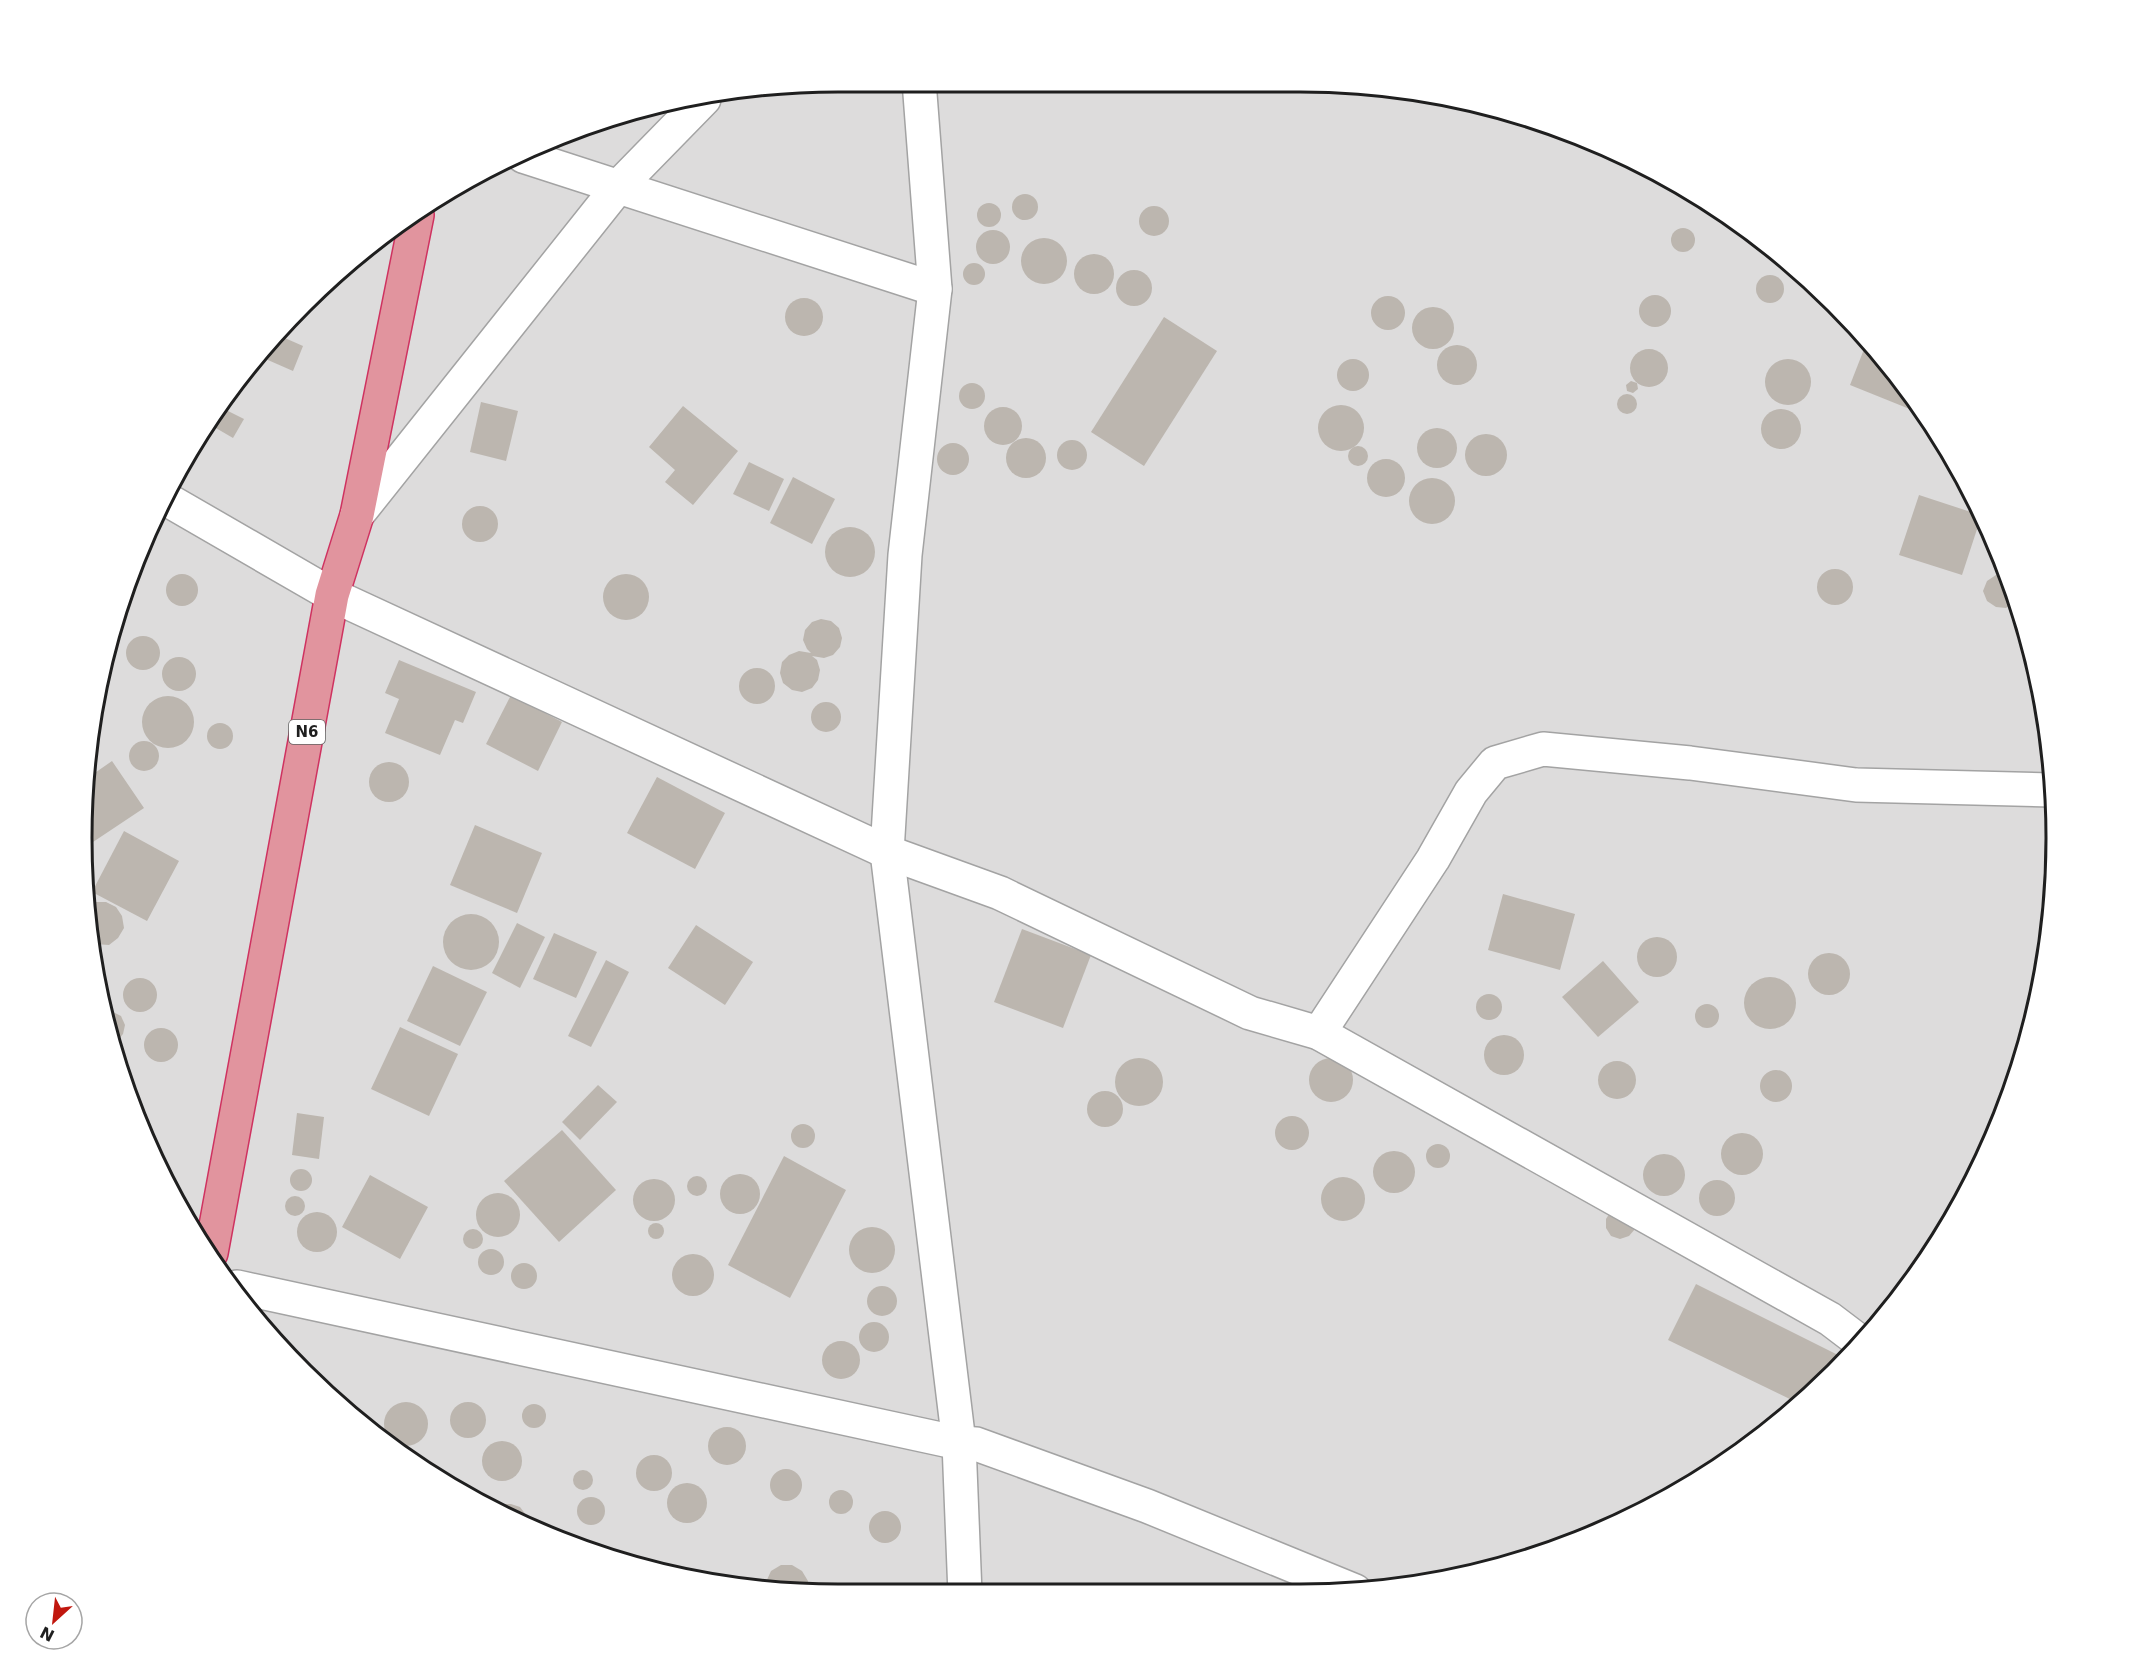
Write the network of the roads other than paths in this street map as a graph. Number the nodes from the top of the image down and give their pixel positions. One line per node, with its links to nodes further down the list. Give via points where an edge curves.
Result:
1 (921, 92): 6 (street)
2 (698, 105): 4 (street)
3 (530, 158): 4 (street)
4 (618, 187): 6 (street); 8 (street)
5 (415, 223): 8 (highway, N6)
6 (935, 289): 11 (street, via 905,555)
7 (171, 502): 9 (street)
8 (357, 515): 9 (highway, N6)
9 (332, 595): 11 (street); 13 (highway, N6)
10 (2044, 790): 12 (street, via 1856,785 1543,749 1495,763 1471,792 1433,859)
11 (887, 852): 12 (street, via 1000,893 1250,1013); 16 (street)
12 (1319, 1033): 15 (street, via 1830,1318)
13 (213, 1245)
14 (243, 1288): 16 (street)
15 (1853, 1336)
16 (959, 1443): 17 (street, via 976,1444 1147,1506); 18 (street)
17 (1334, 1583)
18 (965, 1584)

